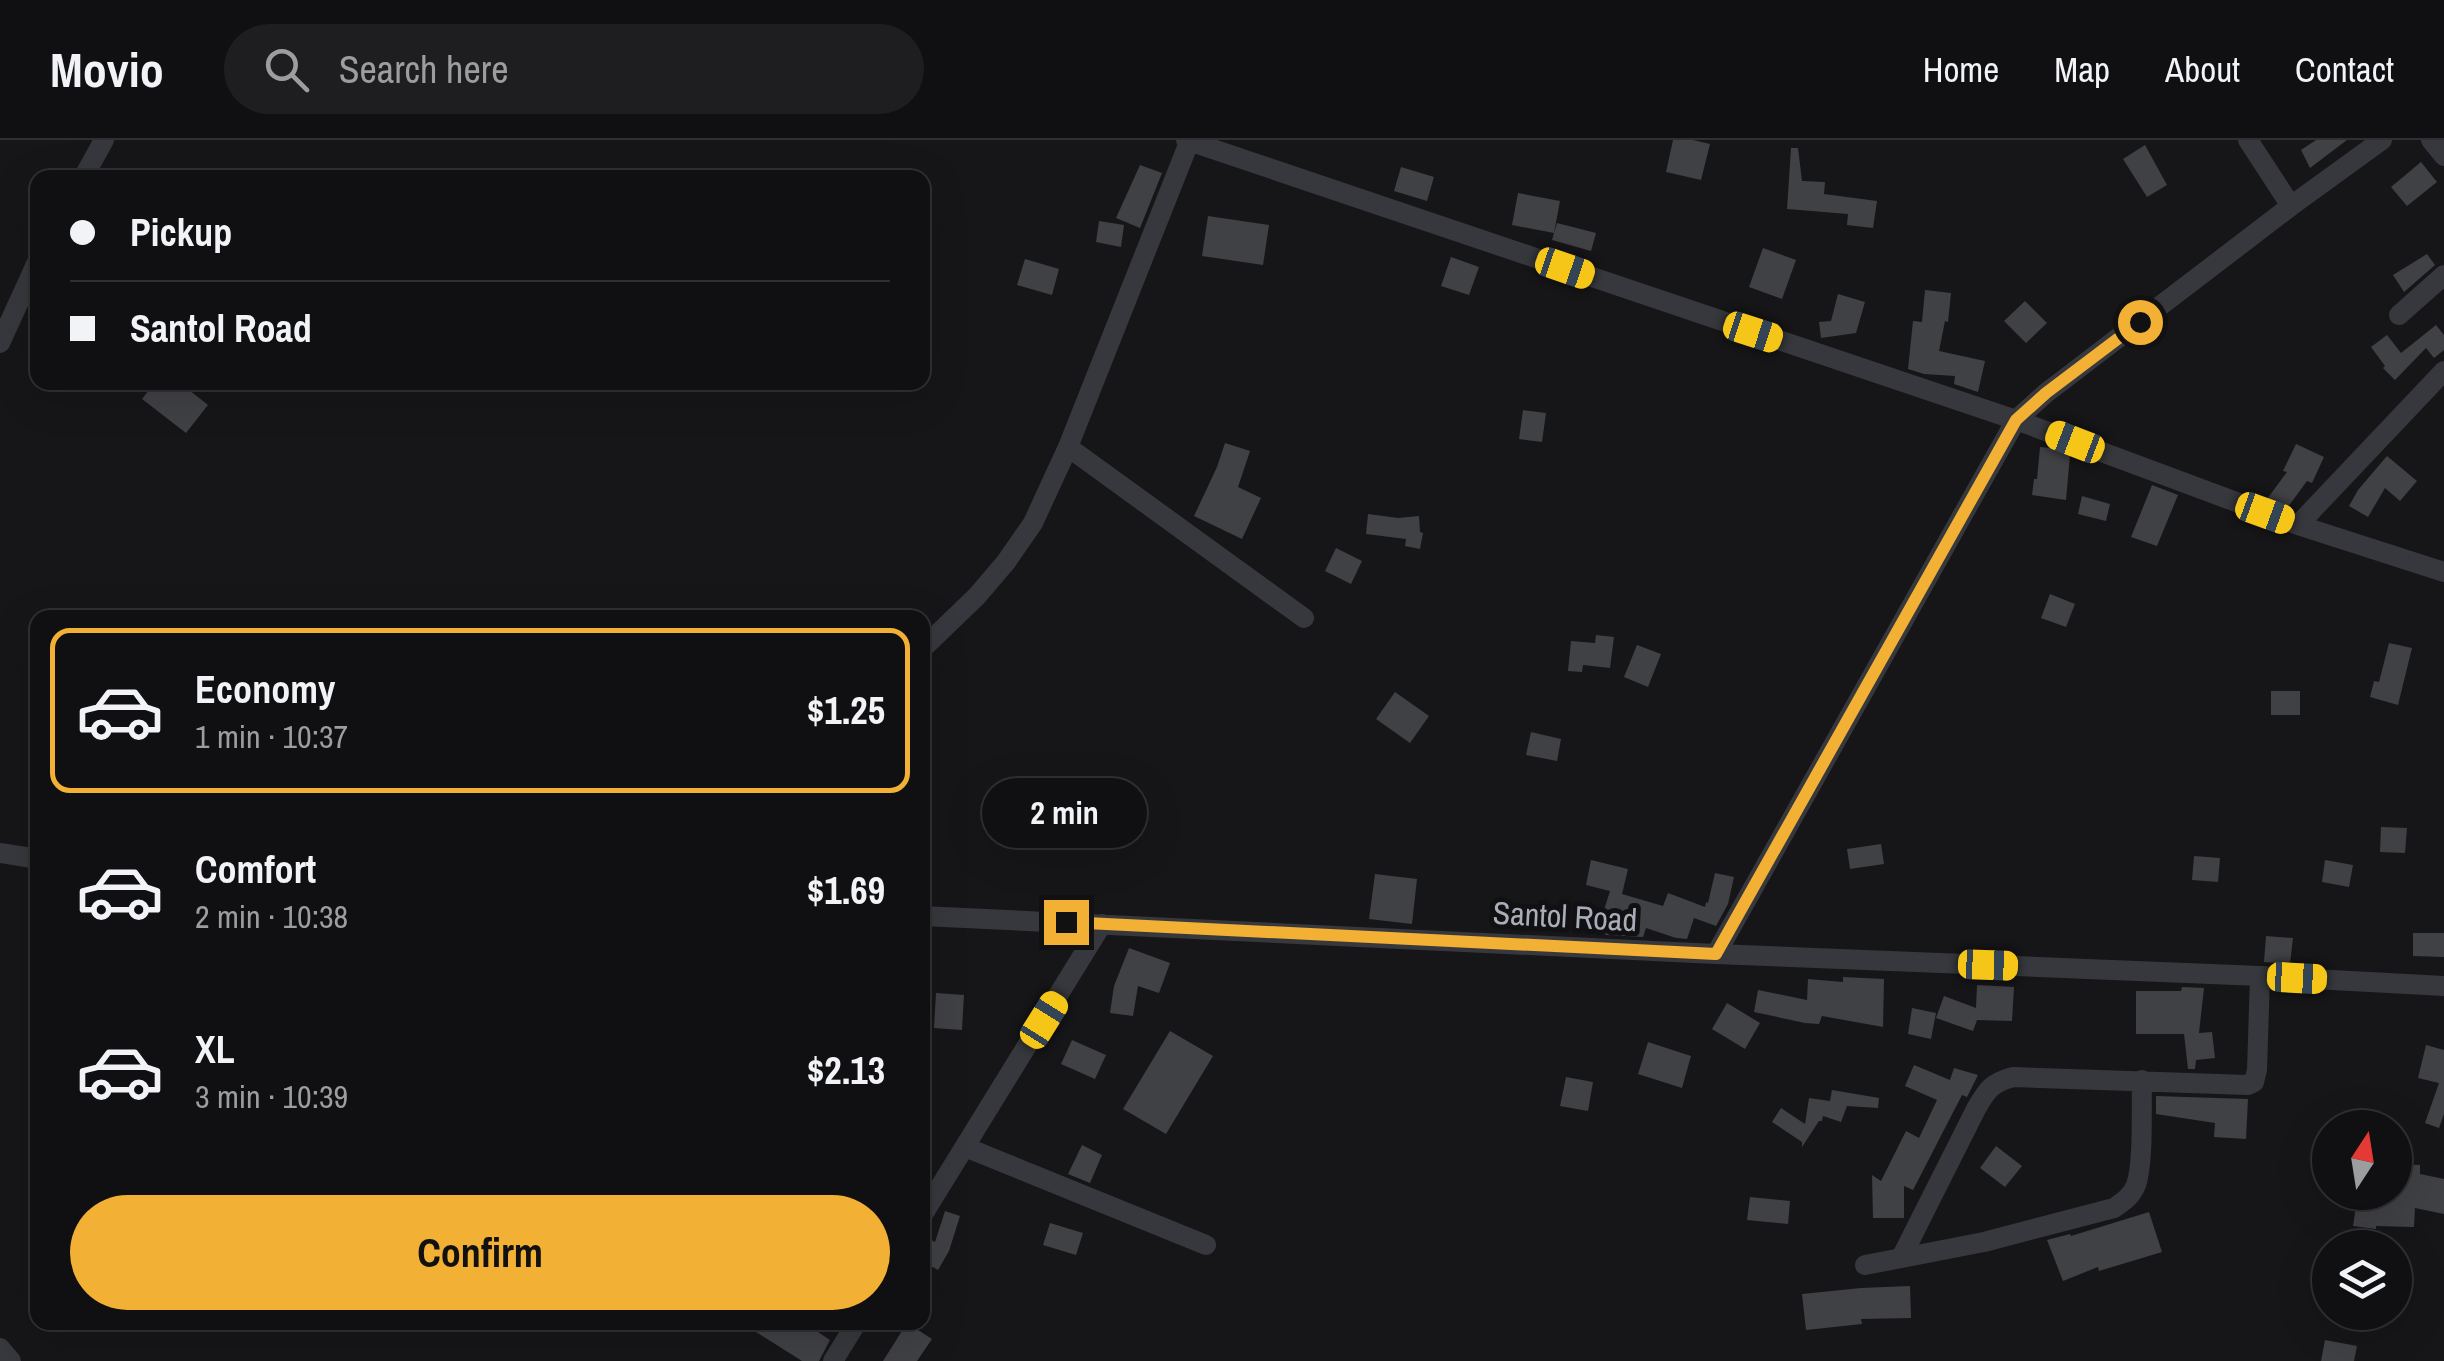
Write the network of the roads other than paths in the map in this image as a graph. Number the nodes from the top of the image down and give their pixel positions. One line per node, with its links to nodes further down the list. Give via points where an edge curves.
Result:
1 (104, 140): 7 (street)
2 (2248, 140): 8 (street)
3 (2382, 140): 8 (street)
4 (2431, 140): 6 (street)
5 (1188, 141): 14 (street); 15 (street)
6 (2444, 156)
7 (87, 170)
8 (2291, 206): 14 (street)
9 (2444, 275): 11 (street)
10 (30, 277): 12 (street)
11 (2399, 315)
12 (0, 342)
13 (2444, 371): 16 (street)
14 (2016, 420): 16 (street); 24 (street)
15 (1068, 447): 18 (street); 19 (street, via 1033,523 1006,562)
16 (2298, 525): 17 (street)
17 (2444, 572)
18 (1304, 618)
19 (930, 641)
20 (0, 853): 21 (street)
21 (30, 858)
22 (930, 916): 23 (street, Santol Road)
23 (1102, 924): 24 (street, Santol Road); 28 (street)
24 (1716, 954): 25 (street, Santol Road)
25 (2260, 976): 26 (street, Santol Road); 27 (street, via 2254,1082)
26 (2444, 986)
27 (2142, 1080): 31 (street, via 1996,1081); 31 (street, via 2139,1167 2128,1198 2114,1208)
28 (965, 1146): 29 (street); 30 (street)
29 (930, 1203)
30 (1206, 1245)
31 (1902, 1258): 32 (street)
32 (1865, 1265)
33 (852, 1330): 36 (street)
34 (0, 1348): 35 (street)
35 (11, 1361)
36 (835, 1361)

